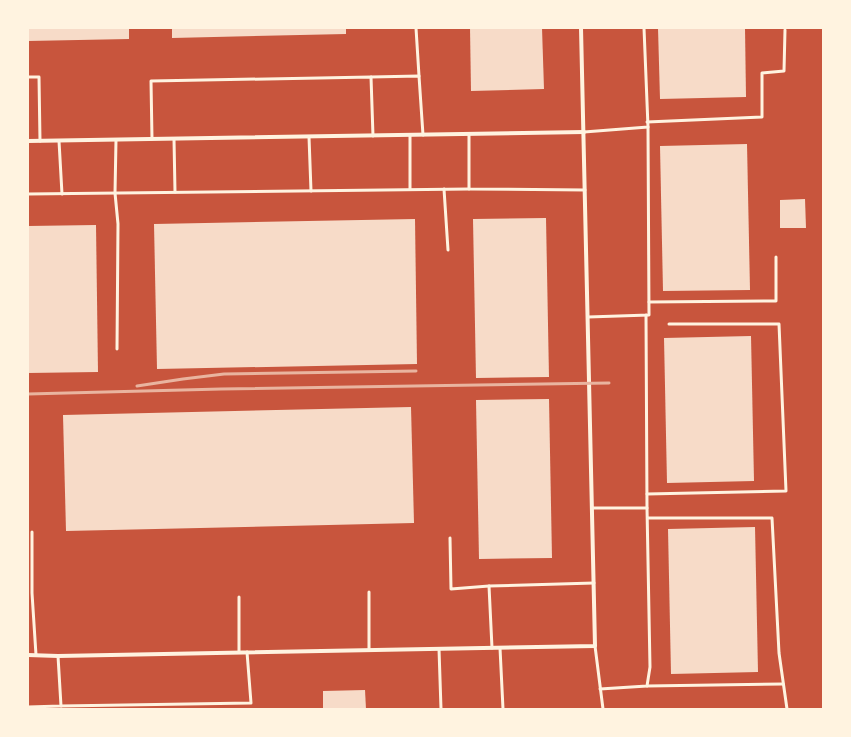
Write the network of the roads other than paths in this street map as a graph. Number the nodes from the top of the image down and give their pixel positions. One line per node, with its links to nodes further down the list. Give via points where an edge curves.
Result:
1 (416, 28): 5 (lane)
2 (581, 28): 10 (street)
3 (644, 28): 8 (lane)
4 (785, 30): 8 (lane, via 784,71 762,73 762,117)
5 (419, 76): 7 (lane); 13 (lane)
6 (28, 77): 20 (lane, via 39,77)
7 (371, 77): 15 (lane); 16 (lane, via 151,81)
8 (648, 122): 9 (lane)
9 (648, 127): 10 (lane); 33 (lane)
10 (584, 132): 11 (street); 26 (street)
11 (468, 134): 13 (street); 24 (lane)
12 (410, 135): 13 (street); 15 (street); 22 (lane)
13 (423, 135)
14 (309, 136): 15 (street); 17 (street); 25 (lane)
15 (373, 136)
16 (152, 139): 17 (street); 18 (street)
17 (174, 139): 27 (lane)
18 (116, 140): 21 (street); 28 (lane)
19 (28, 141): 20 (street)
20 (40, 141): 21 (street)
21 (59, 141): 30 (lane)
22 (410, 189): 23 (lane); 25 (lane)
23 (444, 189): 24 (lane); 31 (lane)
24 (470, 189): 26 (lane)
25 (311, 190): 27 (lane)
26 (585, 190): 35 (street)
27 (175, 192): 28 (lane)
28 (115, 193): 30 (lane); 37 (lane, via 118,224)
29 (28, 194): 30 (lane)
30 (62, 194)
31 (448, 250)
32 (776, 257): 33 (lane, via 776,301)
33 (649, 302): 34 (lane, via 649,315)
34 (646, 316): 35 (lane); 38 (lane)
35 (588, 317): 39 (street)
36 (669, 324): 38 (lane, via 779,324 786,491)
37 (117, 350)
38 (647, 494): 40 (lane)
39 (592, 508): 40 (lane); 44 (street)
40 (647, 508): 41 (lane)
41 (648, 518): 58 (lane, via 772,518); 59 (lane, via 650,667)
42 (32, 532): 56 (lane)
43 (450, 538): 45 (lane, via 451,589)
44 (594, 583): 45 (lane); 48 (street)
45 (490, 586): 49 (lane)
46 (369, 592): 52 (lane)
47 (239, 597): 53 (lane)
48 (595, 646): 50 (street); 60 (lane)
49 (492, 648): 50 (street); 51 (street)
50 (500, 648): 66 (lane)
51 (439, 649): 52 (street); 65 (lane)
52 (369, 650): 54 (street)
53 (239, 652): 54 (street); 57 (street)
54 (247, 652): 61 (lane)
55 (28, 655): 56 (street)
56 (36, 655): 57 (street)
57 (58, 656): 62 (lane)
58 (783, 684): 59 (lane); 68 (lane)
59 (647, 686): 60 (lane)
60 (600, 689): 67 (lane)
61 (251, 703): 62 (lane); 64 (lane)
62 (61, 706): 63 (lane)
63 (28, 707)
64 (252, 709)
65 (441, 709)
66 (503, 709)
67 (603, 709)
68 (787, 709)

